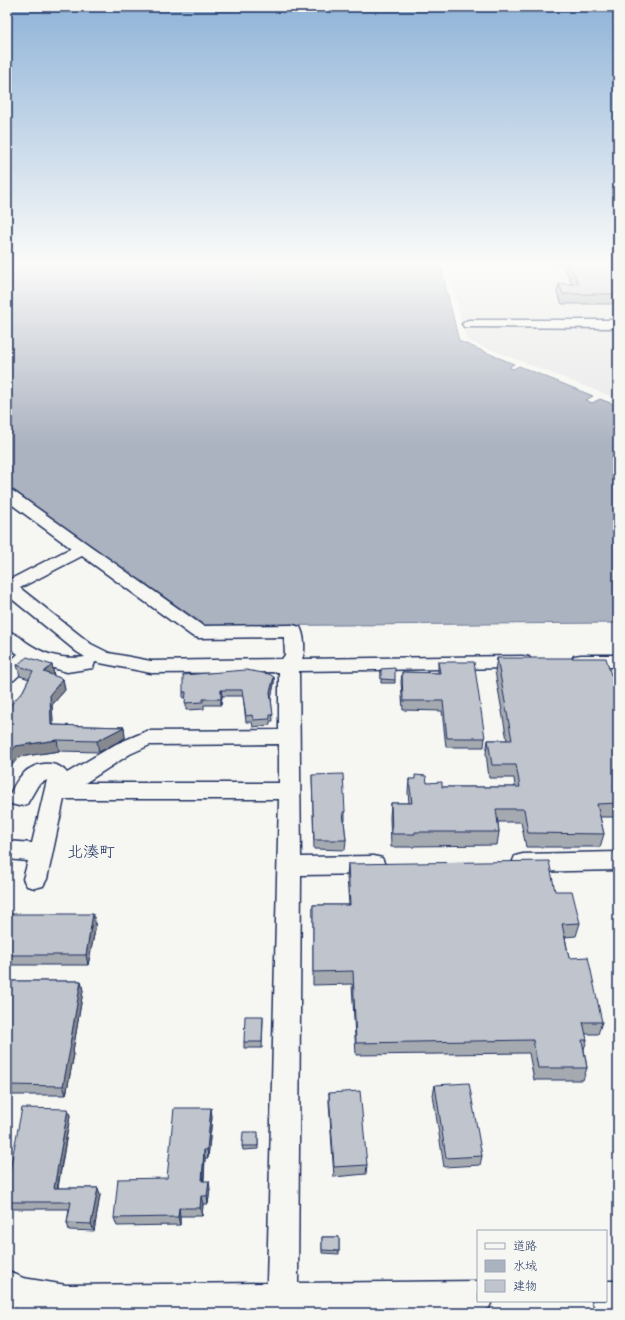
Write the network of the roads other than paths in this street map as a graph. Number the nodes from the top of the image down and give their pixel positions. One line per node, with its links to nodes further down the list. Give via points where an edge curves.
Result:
1 (7, 494): 2 (street)
2 (83, 549): 3 (street); 10 (street, via 199,632 293,631 294,656)
3 (8, 586): 10 (street, via 84,648 104,659 151,667)
4 (7, 637): 5 (street)
5 (30, 654): 9 (street, via 64,666); 11 (street)
6 (618, 661): 8 (street)
7 (540, 662): 10 (street)
8 (563, 662)
9 (86, 663)
10 (289, 664): 12 (street)
11 (7, 676)
12 (289, 737): 13 (street, via 147,738 123,749); 14 (street)
13 (55, 791): 14 (street); 15 (street, via 58,777 50,771 37,773); 17 (street)
14 (289, 791): 21 (street)
15 (19, 798)
16 (7, 850): 17 (street)
17 (41, 853): 22 (street)
18 (618, 861): 19 (street)
19 (500, 863)
20 (391, 864): 21 (street)
21 (290, 866): 27 (street)
22 (35, 879)
23 (7, 1286): 27 (street, via 17,1293 66,1301)
24 (477, 1297): 27 (street)
25 (607, 1297): 26 (street)
26 (618, 1297)
27 (282, 1298)

